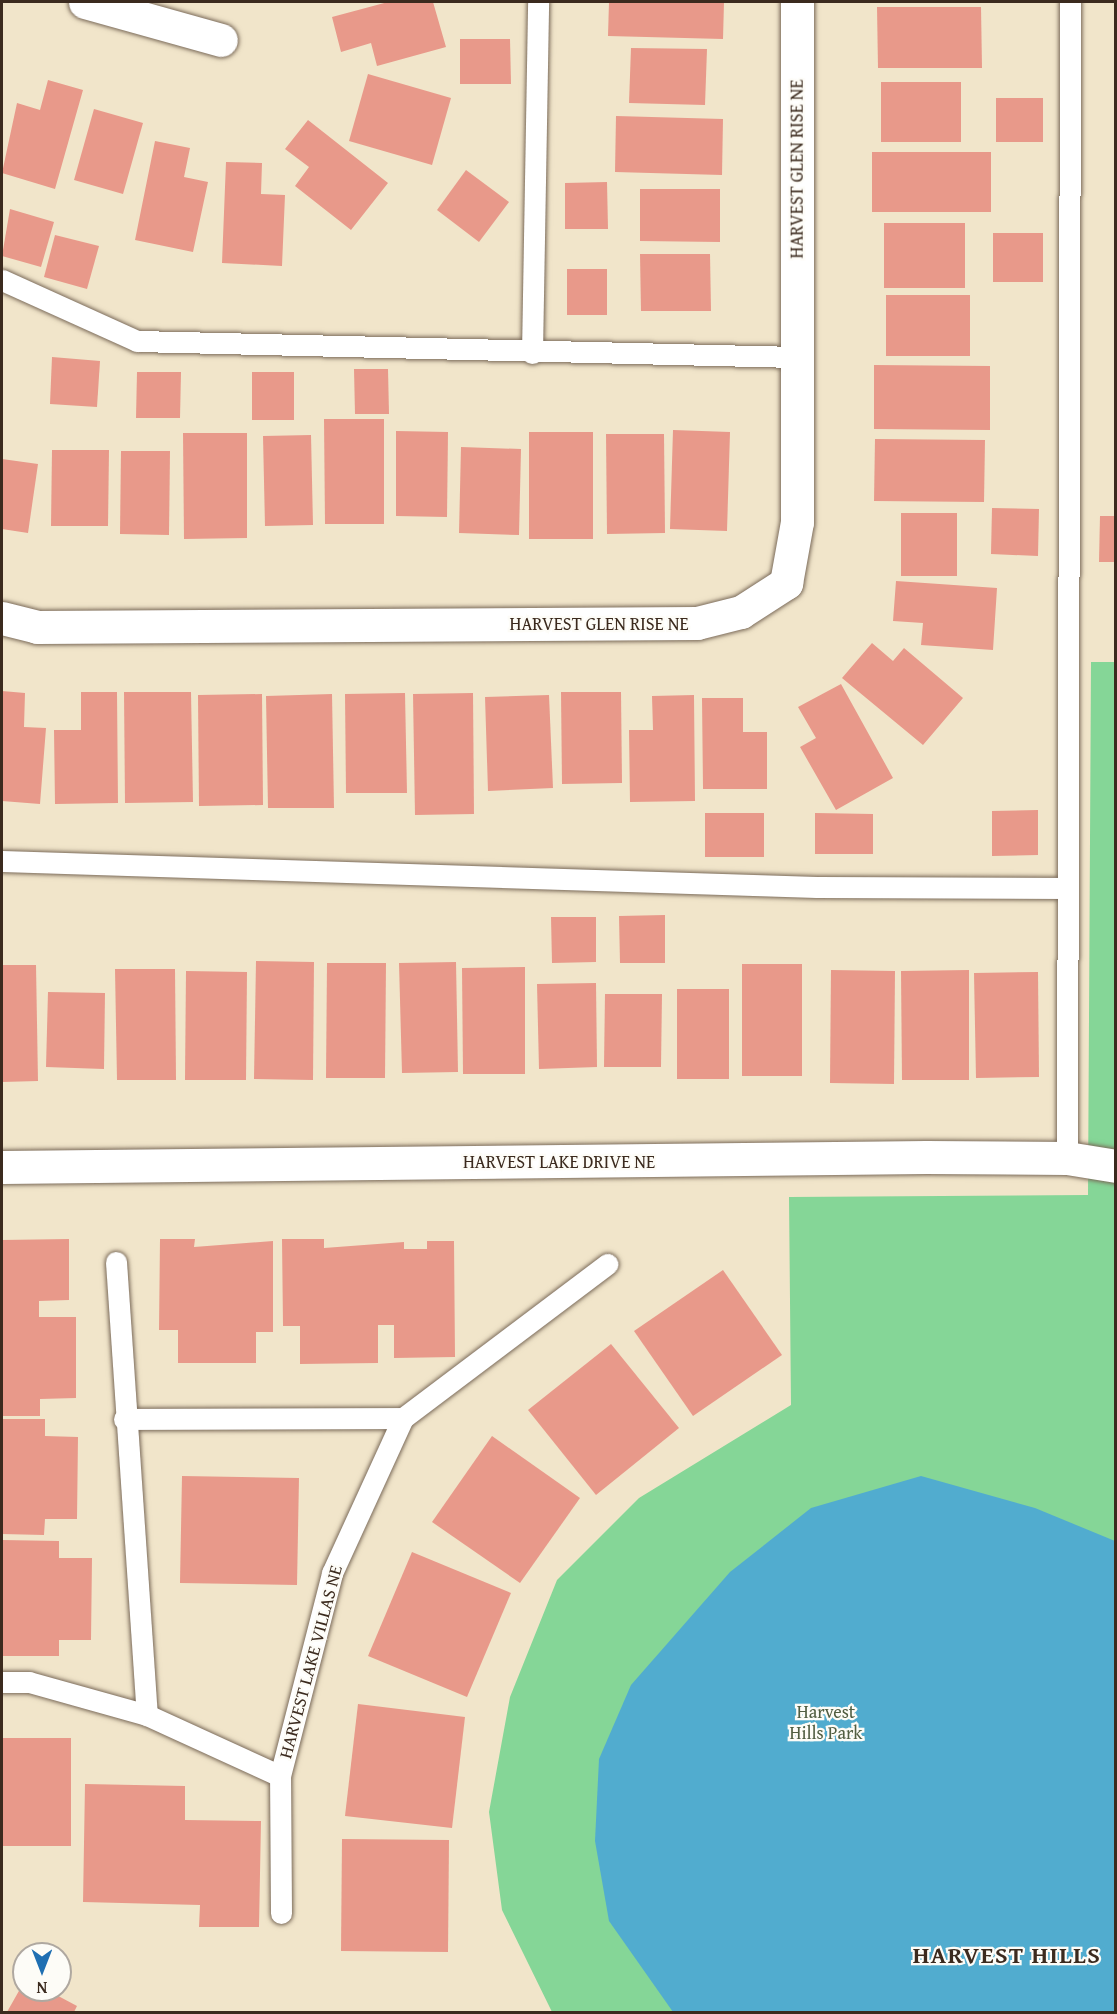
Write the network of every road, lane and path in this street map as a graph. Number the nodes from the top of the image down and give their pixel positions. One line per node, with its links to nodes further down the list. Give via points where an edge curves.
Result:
1 (85, 2): 5 (street)
2 (538, 2): 7 (lane)
3 (797, 2): 8 (street, HARVEST GLEN RISE NE)
4 (1070, 2): 11 (lane)
5 (221, 40)
6 (2, 280): 7 (lane, via 137,341)
7 (532, 353): 8 (lane)
8 (796, 357): 9 (street, HARVEST GLEN RISE NE, via 797,522 786,583 741,612 686,623 37,627)
9 (2, 618)
10 (2, 861): 11 (lane, via 817,887)
11 (1068, 888): 12 (lane)
12 (1067, 1158): 13 (street, HARVEST LAKE DRIVE NE); 14 (street, HARVEST LAKE DRIVE NE)
13 (1116, 1166)
14 (2, 1167)
15 (116, 1262): 18 (lane)
16 (607, 1264): 17 (lane, HARVEST LAKE VILLAS NE)
17 (403, 1418): 18 (lane); 21 (lane, HARVEST LAKE VILLAS NE, via 332,1574)
18 (124, 1419): 20 (lane)
19 (2, 1682): 20 (lane, HARVEST LAKE VILLAS NE, via 29,1682)
20 (147, 1715): 21 (lane, HARVEST LAKE VILLAS NE)
21 (280, 1776): 22 (lane, HARVEST LAKE VILLAS NE)
22 (281, 1913)

